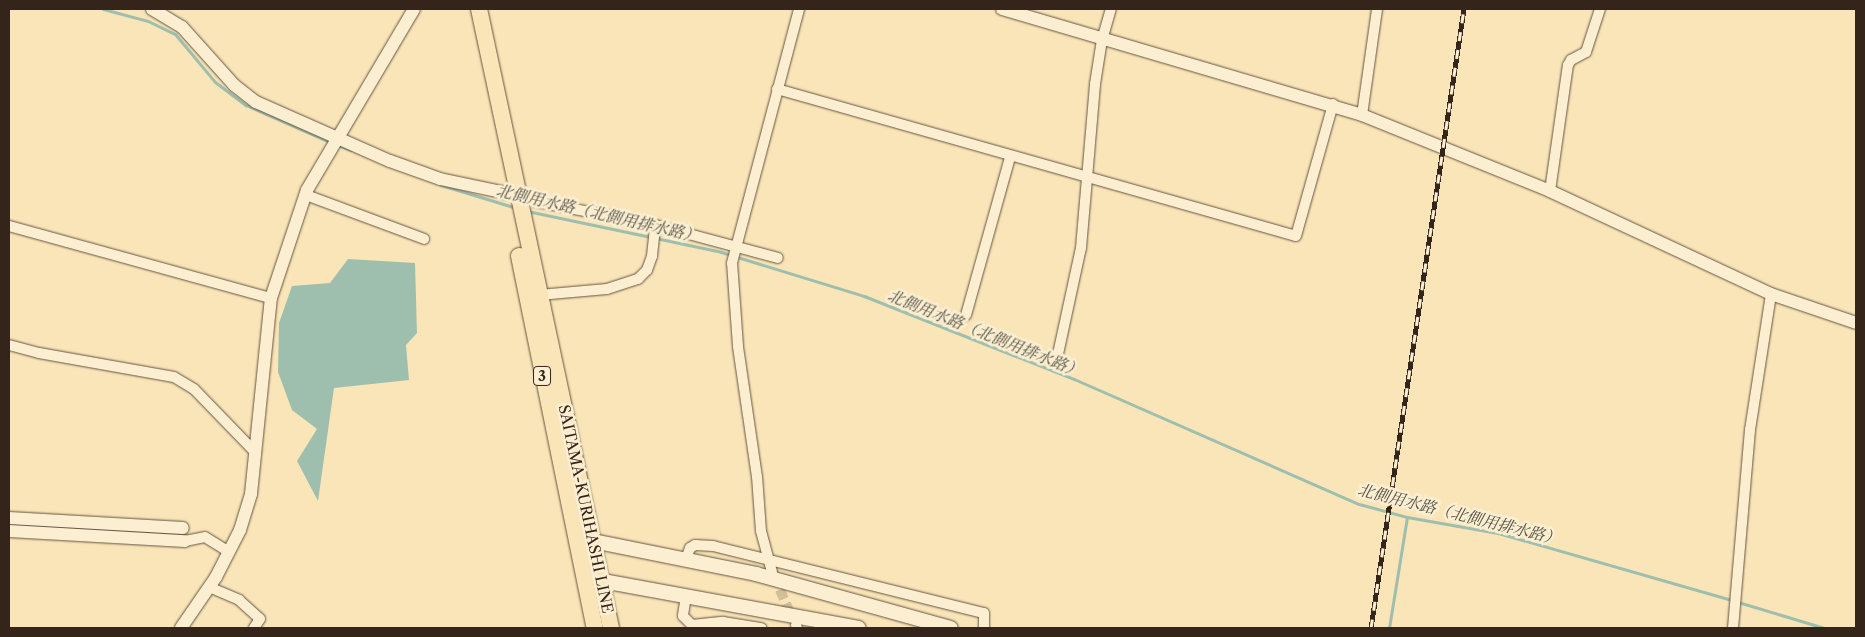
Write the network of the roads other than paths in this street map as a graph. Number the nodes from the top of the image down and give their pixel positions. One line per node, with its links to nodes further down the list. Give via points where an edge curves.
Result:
1 (152, 9): 14 (street, via 182,27 234,85 256,102)
2 (414, 9): 14 (street)
3 (468, 9): 19 (main road, SAITAMA-KURIHASHI LINE / 3)
4 (479, 9): 19 (main road, SAITAMA-KURIHASHI LINE / 3)
5 (798, 9): 11 (street)
6 (1002, 9): 10 (street)
7 (1111, 9): 10 (street)
8 (1377, 9): 13 (street)
9 (1600, 9): 17 (street, via 1586,52 1568,65)
10 (1102, 40): 12 (street); 16 (street)
11 (777, 89): 15 (street); 23 (street)
12 (1333, 104): 13 (street); 16 (street, via 1296,236)
13 (1362, 115): 17 (street)
14 (336, 143): 18 (street); 19 (street)
15 (1010, 157): 16 (street); 28 (street)
16 (1087, 178): 31 (street, via 1082,248)
17 (1550, 191): 25 (street)
18 (306, 195): 22 (street); 27 (street)
19 (514, 203): 21 (street); 26 (main road, SAITAMA-KURIHASHI LINE / 3); 37 (main road, SAITAMA-KURIHASHI LINE / 3)
20 (9, 226): 27 (street)
21 (655, 226): 23 (street); 26 (street, via 652,256 647,270 638,279 607,289)
22 (424, 239)
23 (735, 249): 24 (street); 42 (street, via 732,263 738,346)
24 (778, 258)
25 (1771, 294): 29 (street); 56 (street, via 1750,430)
26 (539, 295): 38 (main road, SAITAMA-KURIHASHI LINE / 3)
27 (271, 298): 32 (street)
28 (966, 315)
29 (1856, 323)
30 (9, 345): 32 (street, via 174,378 194,389)
31 (1058, 354)
32 (256, 453): 40 (street, via 251,494)
33 (9, 518): 34 (street)
34 (184, 528): 36 (street)
35 (9, 531): 39 (street)
36 (204, 537): 39 (street); 40 (street)
37 (575, 539): 38 (main road); 44 (main road, SAITAMA-KURIHASHI LINE / 3)
38 (593, 540): 41 (main road); 45 (main road, SAITAMA-KURIHASHI LINE / 3)
39 (185, 541)
40 (229, 552): 46 (street)
41 (686, 559): 42 (street, via 690,548 702,544); 54 (main road, via 756,574)
42 (767, 560): 43 (street); 55 (street, via 984,613)
43 (772, 572)
44 (584, 578): 45 (main road); 50 (main road, SAITAMA-KURIHASHI LINE / 3)
45 (602, 580): 47 (main road); 51 (main road, SAITAMA-KURIHASHI LINE / 3)
46 (209, 587): 48 (street); 49 (street, via 239,600 260,619)
47 (686, 596): 52 (street, via 683,616 692,625 723,622); 53 (main road)
48 (181, 628)
49 (254, 628)
50 (595, 628)
51 (611, 628)
52 (762, 628)
53 (859, 628)
54 (951, 628)
55 (984, 628)
56 (1733, 628)

